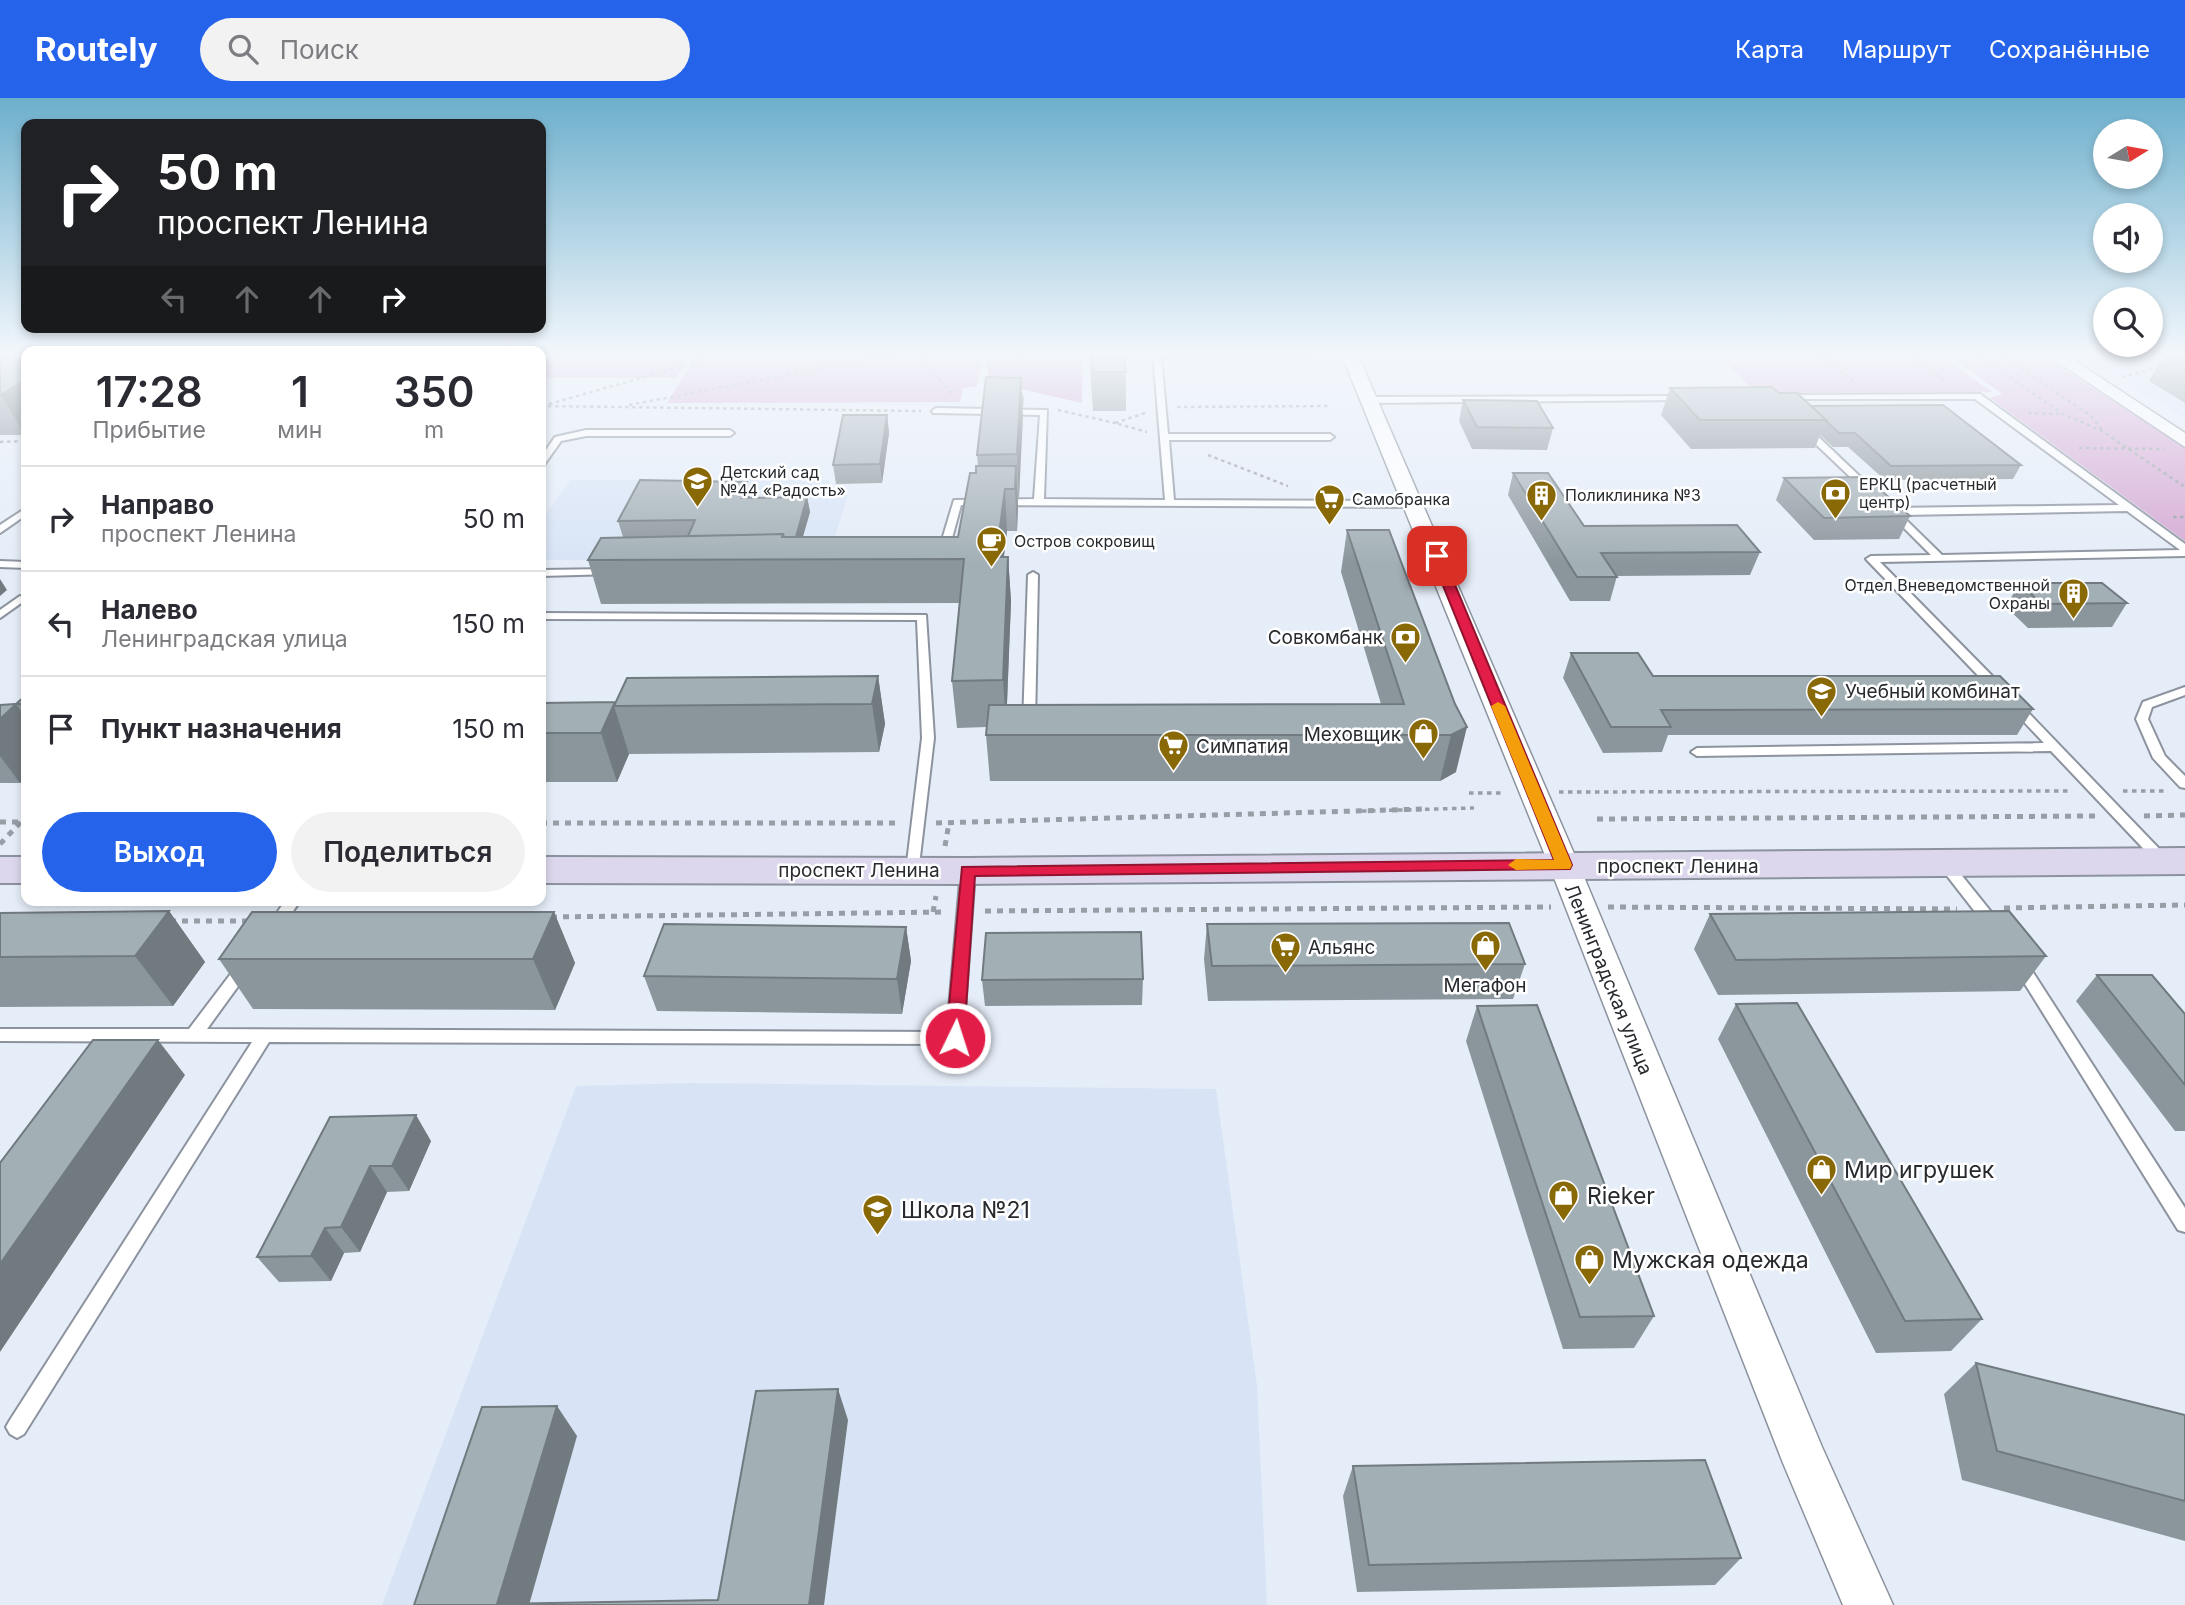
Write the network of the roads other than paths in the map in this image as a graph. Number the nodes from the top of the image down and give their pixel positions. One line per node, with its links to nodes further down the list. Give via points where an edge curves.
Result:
1 (1043, 423): 12 (lane)
2 (1163, 423): 8 (lane)
3 (1379, 423): 14 (street, Ленинградская улица)
4 (2013, 423): 15 (lane)
5 (2149, 423): 10 (street)
6 (1802, 426): 16 (lane)
7 (730, 433): 11 (lane, via 586,433 558,439)
8 (1164, 437): 9 (lane); 13 (lane)
9 (1330, 437)
10 (2179, 445)
11 (546, 456)
12 (1039, 503): 13 (lane); 21 (lane, via 957,502)
13 (1170, 504): 14 (lane)
14 (1414, 505): 36 (street, Ленинградская улица)
15 (2129, 508): 16 (lane); 19 (lane)
16 (1892, 512): 20 (lane)
17 (21, 515): 18 (lane)
18 (0, 530)
19 (2185, 551): 20 (lane)
20 (1939, 557): 32 (lane, via 1871,559 1985,682)
21 (941, 559)
22 (0, 564): 23 (lane)
23 (21, 565)
24 (624, 572): 25 (lane)
25 (546, 573)
26 (1034, 575): 31 (lane)
27 (20, 599): 28 (lane)
28 (0, 615)
29 (546, 616): 41 (lane, via 922,617 928,738)
30 (2185, 691): 34 (lane, via 2147,705 2142,719 2160,758)
31 (1029, 736)
32 (2055, 747): 33 (lane); 35 (lane, via 2121,816)
33 (1697, 752)
34 (2185, 784)
35 (2174, 862): 37 (street, проспект Ленина)
36 (1564, 865): 37 (street, проспект Ленина); 42 (street, проспект Ленина); 49 (street, Ленинградская улица)
37 (1946, 865): 47 (lane, via 2009,948)
38 (0, 870): 39 (street)
39 (21, 870)
40 (546, 870): 41 (street, проспект Ленина)
41 (913, 871): 42 (street, проспект Ленина)
42 (968, 871): 46 (lane, via 955,1038)
43 (290, 906): 45 (lane)
44 (0, 1035): 45 (lane)
45 (193, 1037): 46 (lane)
46 (264, 1037): 48 (lane)
47 (2185, 1224)
48 (17, 1427)
49 (1868, 1605)

